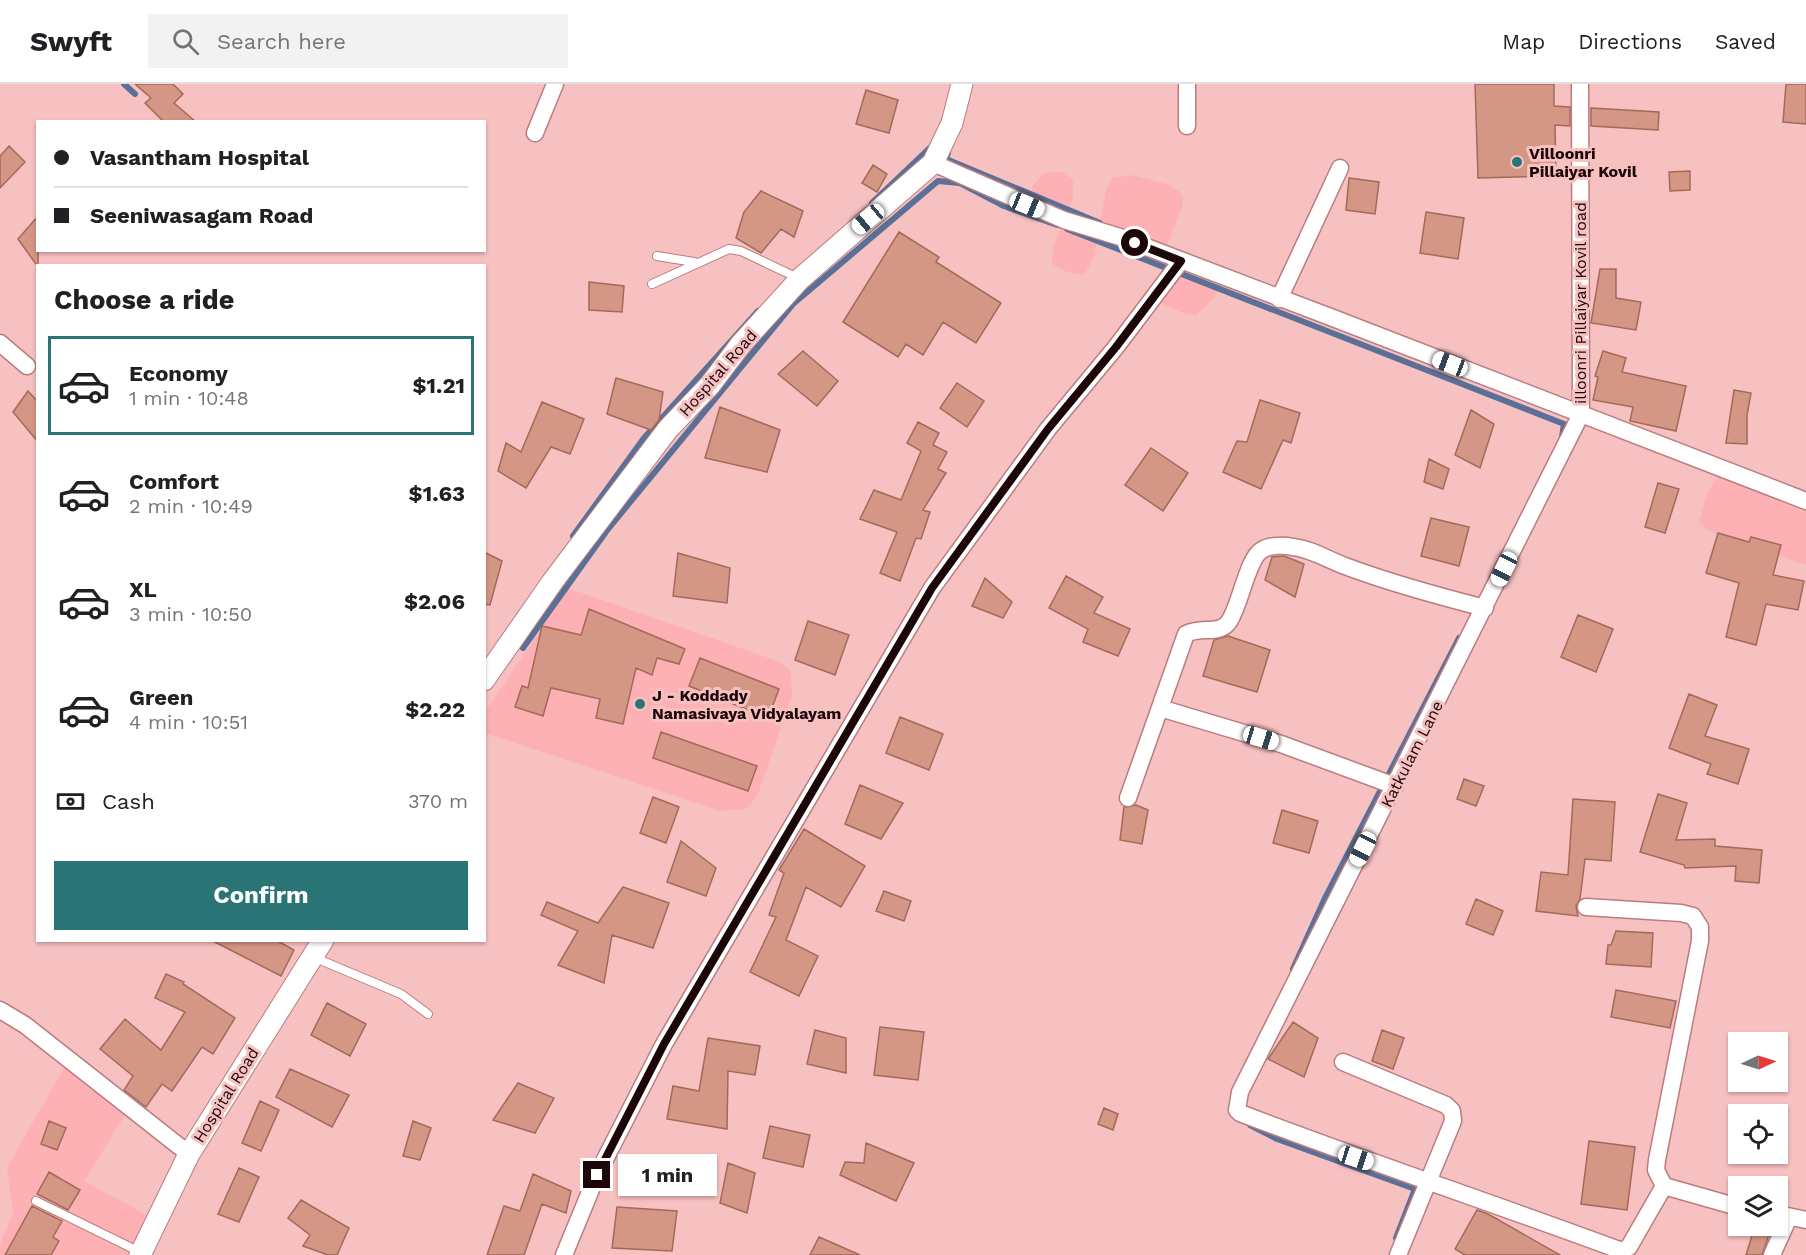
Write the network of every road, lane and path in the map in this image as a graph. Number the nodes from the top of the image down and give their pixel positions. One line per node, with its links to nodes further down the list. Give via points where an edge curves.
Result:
1 (555, 84): 6 (street)
2 (962, 84): 7 (street, Hospital Road, via 952,123)
3 (1187, 84): 5 (street)
4 (1580, 84): 17 (street, illoonri Pillaiyar Kovil road)
5 (1187, 126)
6 (535, 133)
7 (933, 163): 10 (street, via 1064,220); 12 (street, Hospital Road)
8 (1340, 168): 14 (street)
9 (657, 256): 11 (lane)
10 (1181, 261): 14 (street); 38 (street, via 1048,429 932,588 664,1044 597,1175)
11 (694, 262): 12 (lane, via 729,249); 13 (lane)
12 (800, 279): 20 (street, Hospital Road, via 668,429)
13 (652, 285)
14 (1279, 299): 17 (street)
15 (0, 342): 16 (street)
16 (27, 366)
17 (1581, 414): 18 (street); 19 (street, Katkulam Lane)
18 (1806, 501)
19 (1485, 608): 21 (street, via 1344,566 1300,548 1263,549 1255,556 1228,623 1219,629 1196,629 1186,634); 22 (street, Katkulam Lane)
20 (486, 677)
21 (1160, 708): 22 (street, via 1281,744); 23 (street)
22 (1395, 786): 30 (street, Katkulam Lane, via 1237,1104 1240,1113)
23 (1128, 798)
24 (1586, 907): 31 (street, via 1681,913 1693,916 1700,927 1657,1160 1656,1170)
25 (318, 949): 27 (lane, via 401,994); 29 (street, Hospital Road)
26 (0, 1010): 29 (street, via 25,1025)
27 (428, 1014)
28 (1343, 1062): 30 (street, via 1446,1105 1452,1111 1453,1121)
29 (189, 1154): 37 (street, Hospital Road)
30 (1429, 1182): 31 (street, via 1622,1251 1629,1247); 39 (street)
31 (1664, 1186): 33 (street)
32 (36, 1201): 37 (lane)
33 (1728, 1204)
34 (1788, 1217): 35 (street)
35 (1806, 1220)
36 (1777, 1236): 40 (street)
37 (140, 1254)
38 (564, 1255)
39 (1398, 1255)
40 (1772, 1255)

